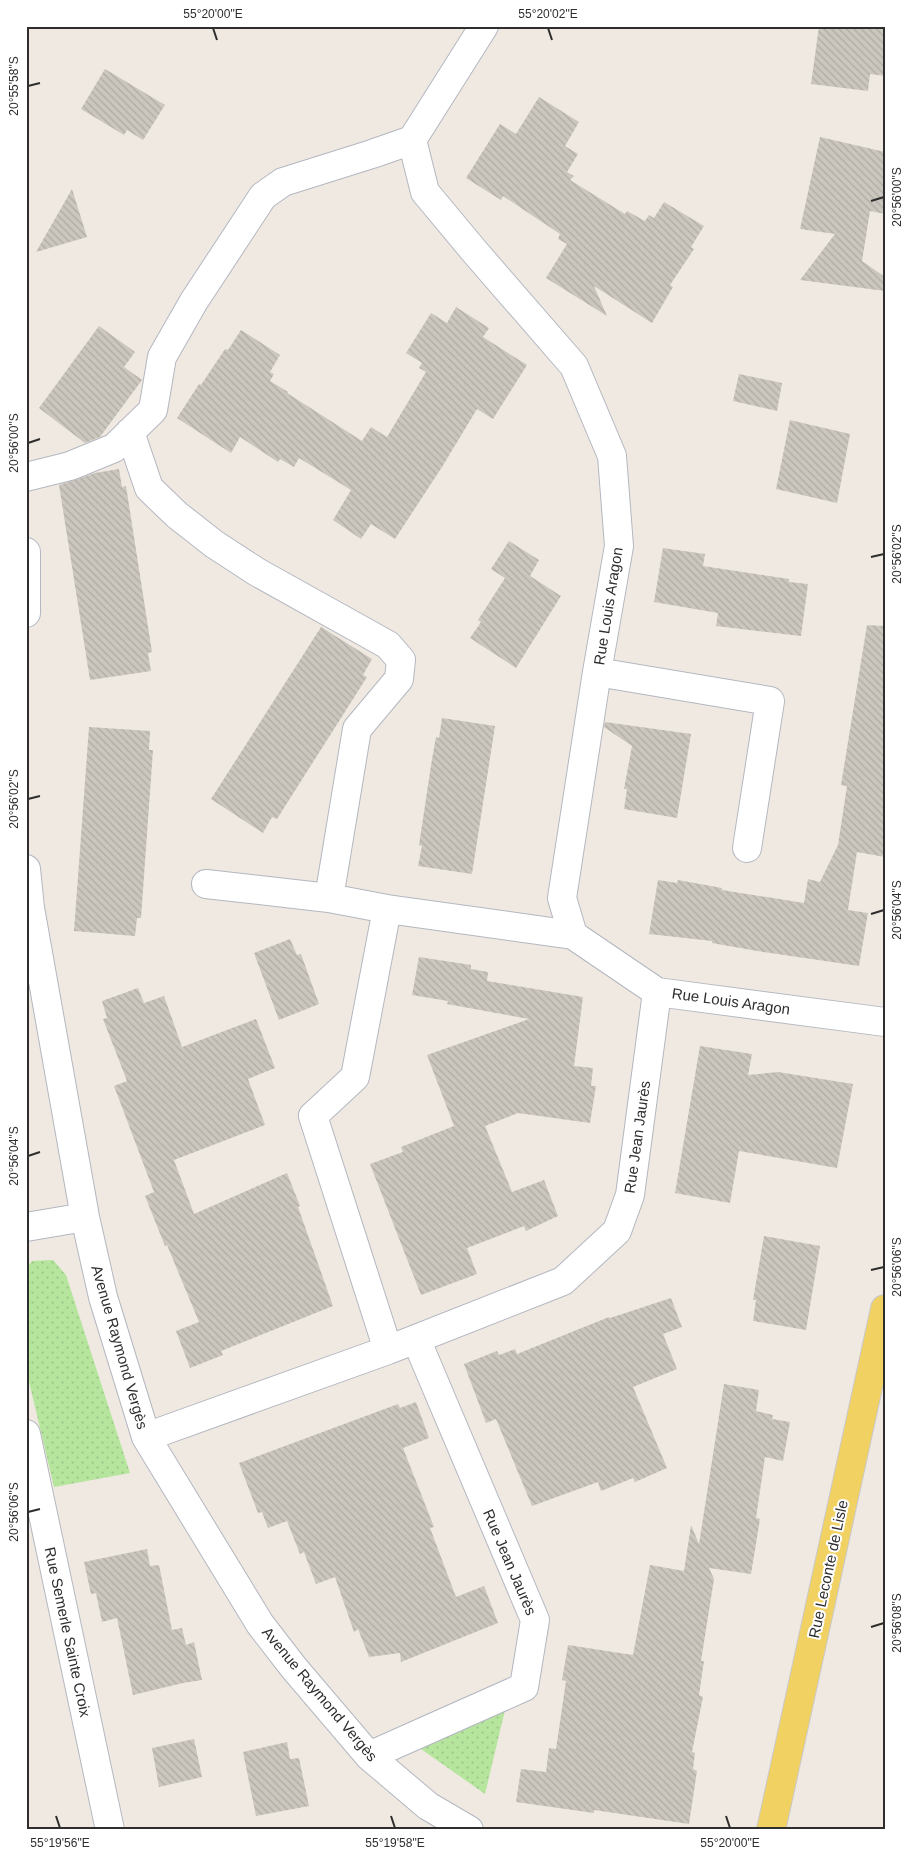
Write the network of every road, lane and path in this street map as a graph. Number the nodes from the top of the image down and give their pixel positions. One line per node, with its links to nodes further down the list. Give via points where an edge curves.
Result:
1 (484, 26): 2 (street)
2 (412, 140): 3 (street, via 283,182 263,196 194,301 162,357 153,410); 7 (street, Rue Louis Aragon, via 425,192 574,366 612,456 619,546)
3 (130, 432): 4 (street, via 114,448 70,466); 11 (street, via 149,488 177,515 214,544 272,581 388,645 401,660 399,679 357,729)
4 (26, 477)
5 (26, 552): 6 (street)
6 (26, 613)
7 (597, 672): 8 (street, via 770,701); 13 (street, Rue Louis Aragon, via 562,898)
8 (747, 848)
9 (26, 869): 16 (street, Avenue Raymond Vergès, via 30,908)
10 (206, 884): 11 (street)
11 (329, 898): 12 (street)
12 (387, 909): 13 (street); 20 (street, via 355,1077 313,1116)
13 (574, 935): 14 (street, Rue Louis Aragon)
14 (657, 992): 15 (street, Rue Louis Aragon); 19 (street, Rue Jean Jaurès, via 630,1194 617,1231 563,1280)
15 (885, 1022)
16 (85, 1217): 17 (street); 22 (street, Avenue Raymond Vergès, via 103,1297)
17 (26, 1228)
18 (885, 1309): 27 (main road, Rue Leconte de Lisle)
19 (416, 1339): 20 (street, Rue Jean Jaurès); 23 (street, Rue Jean Jaurès, via 535,1620 524,1687)
20 (388, 1350): 22 (street, Rue Jean Jaurès)
21 (26, 1434): 25 (street, Rue Semerle Sainte Croix)
22 (146, 1437): 23 (street, Avenue Raymond Vergès, via 260,1624)
23 (369, 1756): 24 (street, Avenue Raymond Vergès)
24 (425, 1818): 26 (street, Avenue Raymond Vergès)
25 (110, 1830)
26 (469, 1830)
27 (771, 1830)

